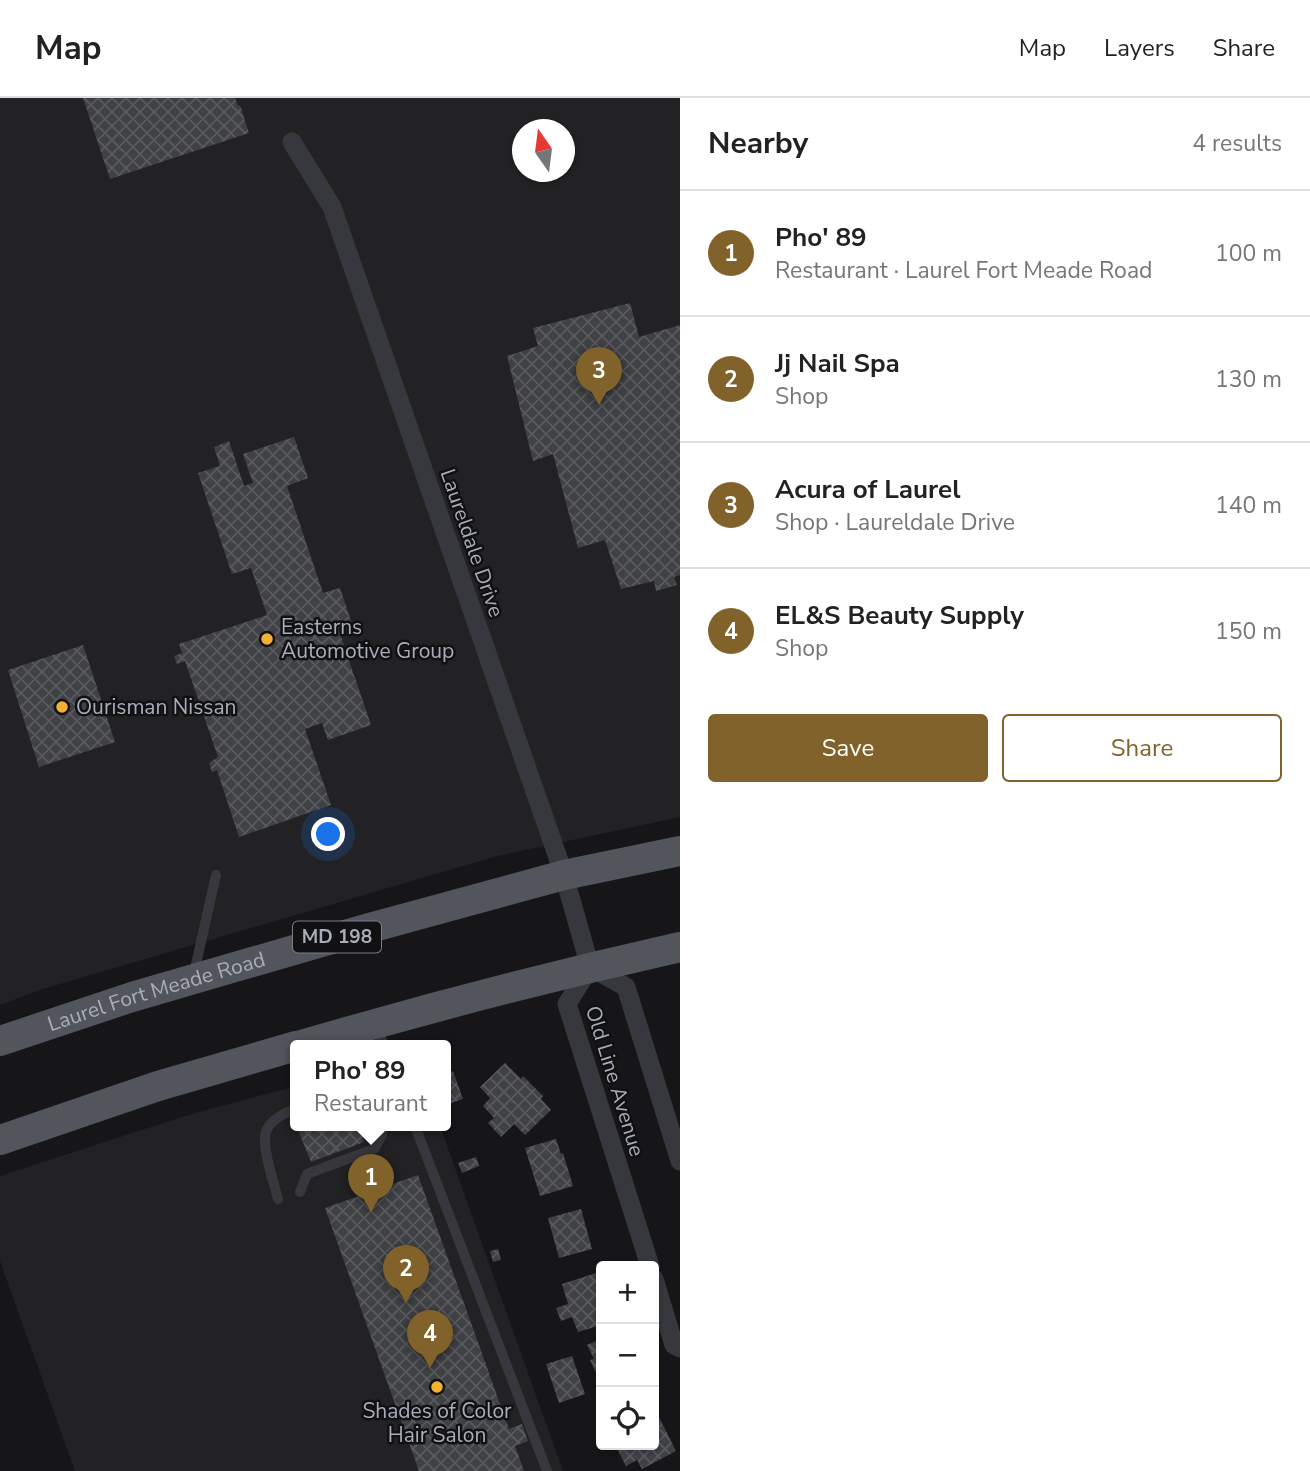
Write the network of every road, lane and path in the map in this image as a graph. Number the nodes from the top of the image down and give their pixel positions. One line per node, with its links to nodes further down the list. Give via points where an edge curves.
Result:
1 (292, 142): 4 (street, Laureldale Drive, via 332,207)
2 (680, 851): 4 (main road, Laurel Fort Meade Road / MD 198)
3 (216, 875): 7 (lane)
4 (564, 875): 6 (street, Laureldale Drive); 7 (main road, Laurel Fort Meade Road / MD 198)
5 (680, 947): 6 (main road)
6 (590, 967): 8 (main road); 16 (street, Old Line Avenue, via 626,987); 19 (street, Old Line Avenue, via 567,1004)
7 (193, 979): 10 (main road, Laurel Fort Meade Road / MD 198)
8 (380, 1035): 9 (main road)
9 (342, 1040)
10 (0, 1041)
11 (290, 1048): 15 (main road)
12 (290, 1112): 18 (lane, via 273,1121 265,1134)
13 (382, 1131): 17 (lane, via 374,1149 307,1174)
14 (417, 1131): 22 (lane)
15 (0, 1140)
16 (680, 1161)
17 (300, 1192)
18 (278, 1199)
19 (648, 1261)
20 (659, 1296): 21 (street, via 674,1345)
21 (680, 1348)
22 (547, 1471)

